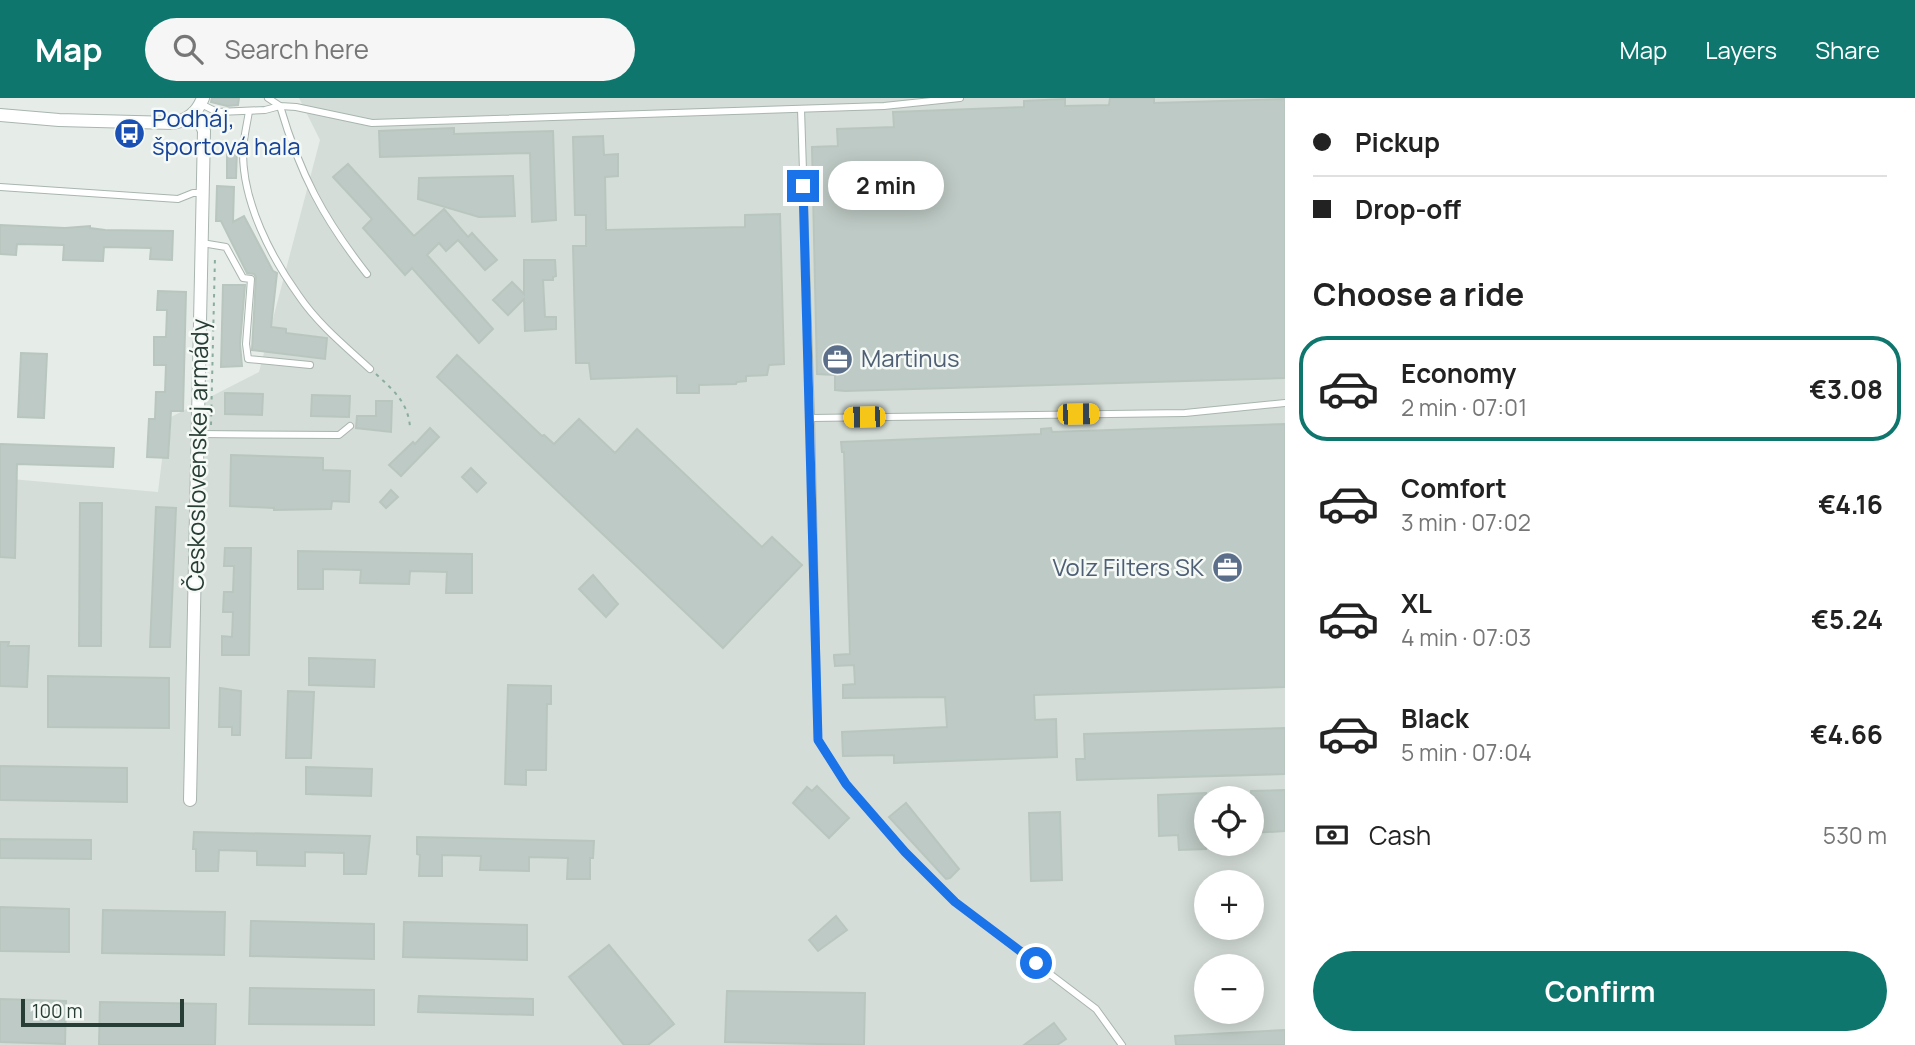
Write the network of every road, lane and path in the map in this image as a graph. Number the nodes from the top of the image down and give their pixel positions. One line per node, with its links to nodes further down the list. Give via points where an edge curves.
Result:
1 (268, 98): 4 (lane)
2 (960, 98): 5 (lane)
3 (200, 105): 6 (lane, via 217,112); 7 (street, via 181,121 164,124); 9 (street, Československej armády)
4 (281, 106): 5 (lane, via 372,123); 6 (lane); 12 (lane, via 313,195)
5 (800, 109): 16 (lane)
6 (249, 111): 14 (lane, via 244,163 263,231 299,298)
7 (0, 115)
8 (0, 187): 9 (lane, via 178,199)
9 (203, 192): 10 (street, Československej armády)
10 (202, 243): 13 (lane, via 226,247 243,278 251,279 248,359); 19 (street, Československej armády)
11 (215, 251): 19 (path)
12 (367, 274)
13 (310, 365)
14 (370, 369): 18 (path, via 402,400)
15 (1285, 402): 16 (lane, via 1185,413)
16 (811, 418): 21 (lane, via 818,740 846,784 905,852 955,902 1096,1009)
17 (350, 426): 19 (lane, via 339,435)
18 (410, 426)
19 (204, 434): 20 (street, Československej armády)
20 (190, 800)
21 (1122, 1045)

